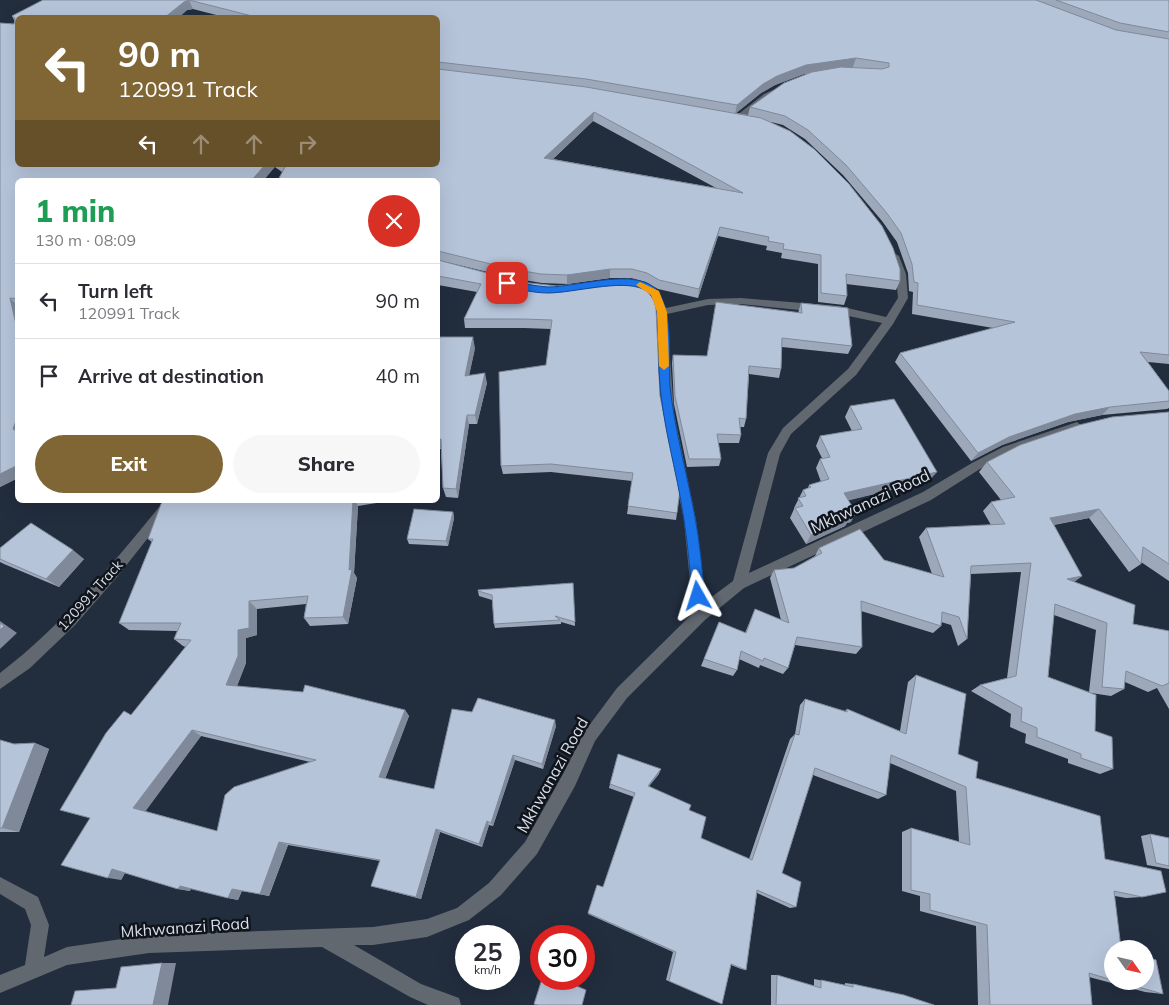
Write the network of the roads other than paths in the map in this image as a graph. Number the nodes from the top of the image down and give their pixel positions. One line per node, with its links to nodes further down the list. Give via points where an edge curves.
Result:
1 (798, 82): 2 (street, via 768,93 735,117)
2 (754, 121)
3 (890, 243): 6 (street, via 901,274 903,298)
4 (626, 283): 5 (street, via 645,286 655,293)
5 (662, 312): 6 (street, via 708,302 741,301 839,310); 10 (street, via 668,413 690,520)
6 (890, 321): 9 (street, via 852,372 788,431 774,453)
7 (1094, 423): 9 (street, Mkhwanazi Road, via 1007,450 927,496)
8 (169, 503): 11 (street, 120991 Track, via 67,623 28,662)
9 (739, 584): 10 (street, Mkhwanazi Road)
10 (700, 616): 13 (street, Mkhwanazi Road, via 622,693 590,736 531,848 496,889 463,914 427,928 373,936)
11 (0, 682)
12 (0, 885): 14 (street, via 32,903 40,925)
13 (322, 937): 14 (street, Mkhwanazi Road, via 149,944 67,956); 16 (street, via 416,991)
14 (33, 970): 15 (street, Mkhwanazi Road)
15 (0, 984)
16 (452, 1005)

